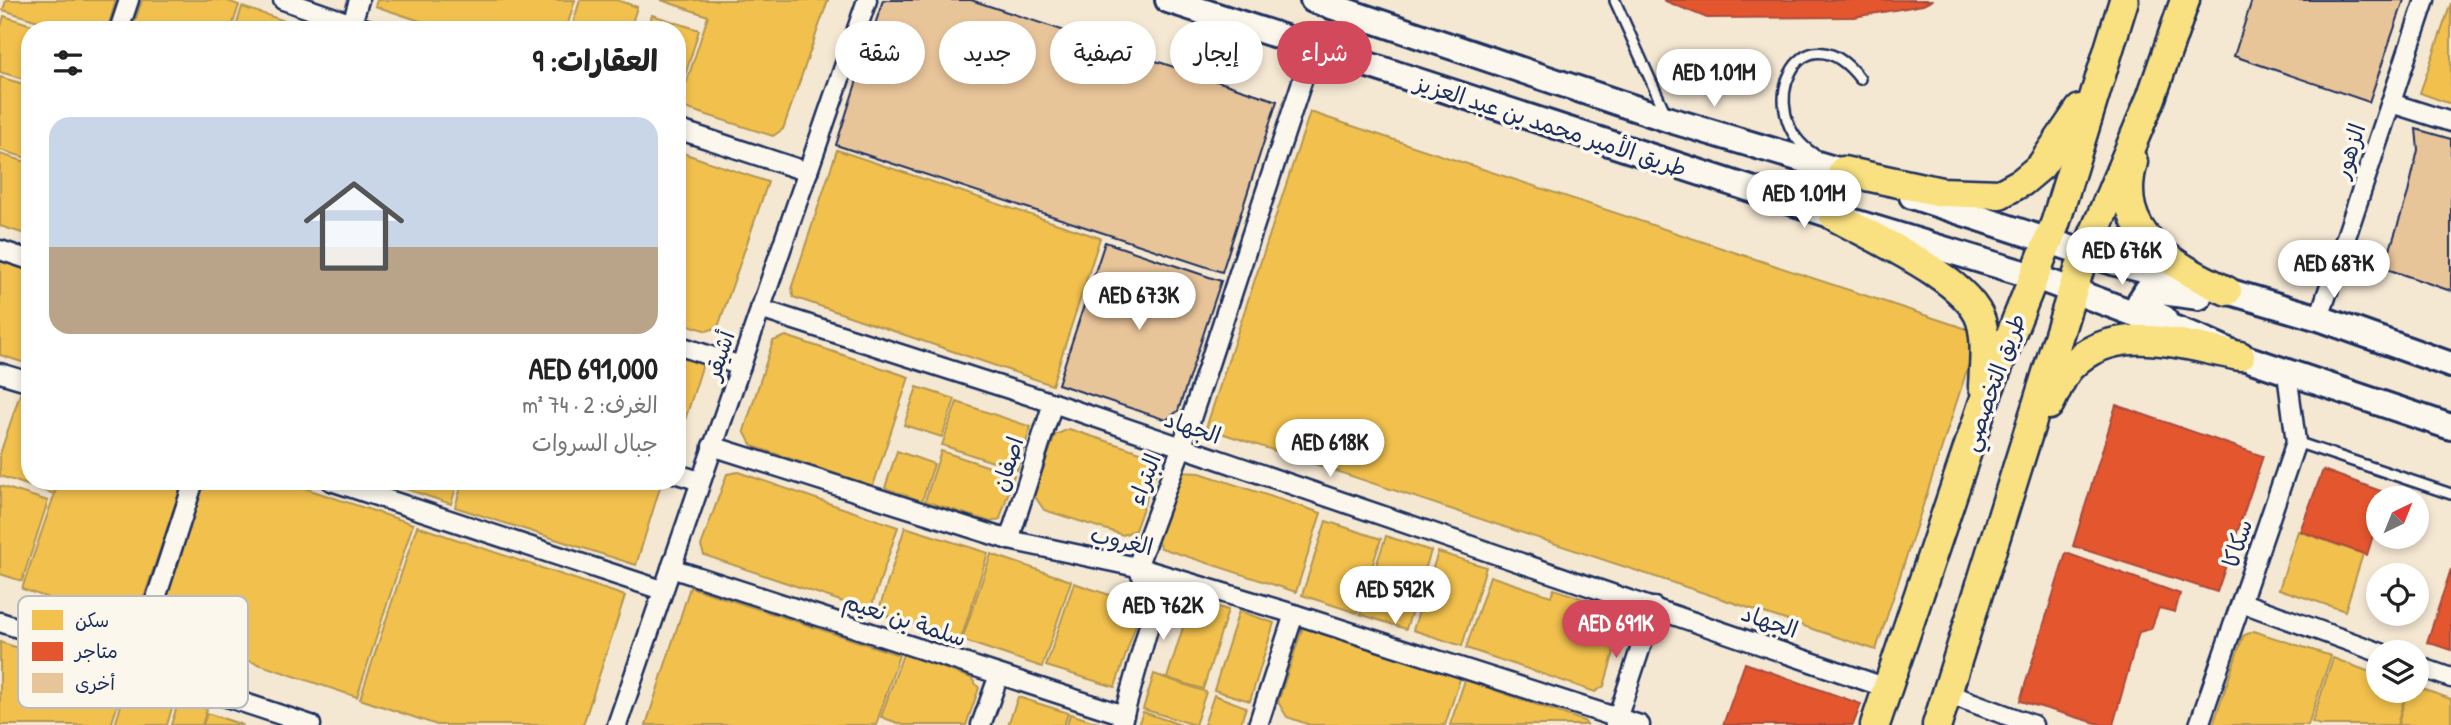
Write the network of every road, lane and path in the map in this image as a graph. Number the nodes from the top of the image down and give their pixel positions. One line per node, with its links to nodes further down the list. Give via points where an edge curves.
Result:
1 (129, 0): 12 (street)
2 (283, 0): 13 (street)
3 (359, 0): 14 (street)
4 (867, 0): 27 (street, أشيقر)
5 (1168, 0): 11 (main road, طريق الأمير محمد بن عبد العزيز)
6 (1312, 0): 22 (main road, طريق الأمير محمد بن عبد العزيز)
7 (2124, 0): 19 (main road, طريق التخصصي)
8 (2185, 0): 20 (main road, طريق التخصصي)
9 (2425, 0): 21 (street, الزهور)
10 (1615, 1): 22 (lane)
11 (1222, 8): 15 (main road, طريق الأمير محمد بن عبد العزيز)
12 (122, 21)
13 (336, 21)
14 (353, 21)
15 (1277, 32)
16 (1372, 67): 29 (main road, طريق الأمير محمد بن عبد العزيز)
17 (1860, 79): 26 (lane, via 1850,65 1830,52 1808,55 1796,63 1783,89 1787,117 1799,144)
18 (1301, 84): 52 (street, البتراء)
19 (2095, 86): 25 (main road, طريق التخصصي); 26 (main road, via 2041,166 2000,194 1941,192)
20 (2151, 98): 28 (main road, طريق التخصصي); 36 (main road, via 2130,173 2128,190 2134,217 2141,232 2165,257)
21 (2391, 103): 23 (street); 38 (street, الزهور)
22 (1670, 120): 26 (main road, طريق الأمير محمد بن عبد العزيز)
23 (2451, 122)
24 (686, 132): 27 (street)
25 (2075, 162): 28 (main road, via 2070,229 2075,237 2084,235); 30 (main road, طريق التخصصي)
26 (1843, 171): 30 (main road, طريق الأمير محمد بن عبد العزيز)
27 (808, 172): 37 (street, أشيقر)
28 (2112, 186): 32 (main road, طريق التخصصي)
29 (1834, 216): 34 (main road, طريق الأمير محمد بن عبد العزيز); 48 (main road, via 1942,275 1975,308 1984,334)
30 (2045, 241): 32 (main road, طريق الأمير محمد بن عبد العزيز); 34 (main road, طريق التخصصي)
31 (0, 250): 33 (street)
32 (2085, 252): 35 (main road, طريق التخصصي); 36 (main road, طريق الأمير محمد بن عبد العزيز)
33 (21, 257)
34 (2033, 276): 35 (main road, طريق الأمير محمد بن عبد العزيز); 48 (main road, طريق التخصصي)
35 (2073, 290): 39 (main road, طريق الأمير محمد بن عبد العزيز); 53 (main road, طريق التخصصي)
36 (2227, 291): 38 (main road, طريق الأمير محمد بن عبد العزيز); 39 (main road, via 2201,297 2147,290 2140,301 2146,310)
37 (760, 309): 43 (street, أشيقر); 47 (street, الجهاد)
38 (2319, 318): 42 (main road, طريق الأمير محمد بن عبد العزيز)
39 (2200, 338): 41 (main road, طريق الأمير محمد بن عبد العزيز)
40 (686, 348): 43 (street)
41 (2239, 356): 45 (main road, طريق الأمير محمد بن عبد العزيز); 53 (main road, via 2151,340 2106,344 2069,369)
42 (2451, 365)
43 (741, 366): 51 (street, أشيقر)
44 (0, 373): 46 (street)
45 (2287, 373): 49 (main road, طريق الأمير محمد بن عبد العزيز); 50 (street, سكاكا)
46 (21, 379)
47 (1053, 404): 52 (street, الجهاد); 59 (street, اصفان)
48 (1983, 404): 73 (main road, طريق التخصصي)
49 (2451, 427)
50 (2296, 442): 58 (lane); 64 (street, سكاكا)
51 (712, 446): 55 (street, أشيقر); 59 (street, الغروب)
52 (1181, 449): 60 (street, البتراء); 65 (street, الجهاد)
53 (2020, 460): 74 (main road, طريق التخصصي)
54 (686, 477): 55 (street)
55 (700, 481): 61 (street, أشيقر)
56 (191, 490): 63 (street)
57 (358, 490): 62 (street)
58 (2451, 494)
59 (1009, 540): 60 (street, الغروب)
60 (1137, 567): 66 (street, الغروب); 76 (street, via 1156,600)
61 (671, 569): 62 (street, أشيقر); 71 (street, سلمة بن نعيم)
62 (662, 590): 79 (street, أشيقر)
63 (157, 596)
64 (2243, 603): 69 (street); 86 (street, سكاكا)
65 (1654, 607): 73 (street, الجهاد); 77 (street)
66 (1294, 614): 77 (street, الغروب); 81 (street)
67 (0, 622): 68 (street)
68 (18, 628)
69 (2366, 648)
70 (2429, 670): 72 (street)
71 (999, 675): 76 (street, سلمة بن نعيم); 80 (street)
72 (2451, 678)
73 (1887, 688): 83 (main road, طريق التخصصي)
74 (1949, 694): 84 (main road, طريق التخصصي); 85 (street)
75 (248, 704): 78 (street)
76 (1122, 720)
77 (1617, 721): 82 (street, الغروب)
78 (311, 725)
79 (617, 725)
80 (981, 725)
81 (1258, 725)
82 (1640, 725)
83 (1875, 725)
84 (1937, 725)
85 (2033, 725)
86 (2199, 725)

